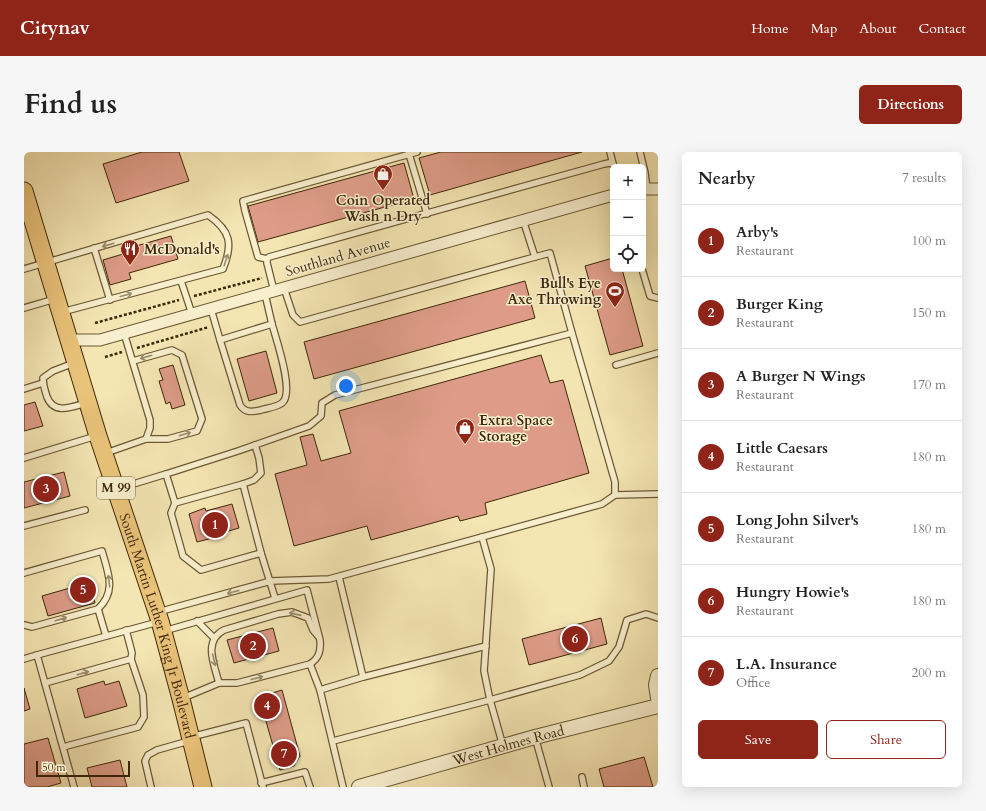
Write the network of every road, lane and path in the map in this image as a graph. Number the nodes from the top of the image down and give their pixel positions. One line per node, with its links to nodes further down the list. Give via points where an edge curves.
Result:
1 (417, 152): 4 (lane)
2 (610, 152): 6 (lane)
3 (640, 152): 7 (lane)
4 (409, 154): 10 (lane); 14 (lane, via 243,201 258,257)
5 (611, 164): 10 (lane)
6 (613, 164)
7 (649, 189)
8 (25, 196): 15 (main road, South Martin Luther King Jr Boulevard / M 99)
9 (610, 196): 11 (street, Southland Avenue)
10 (427, 214): 14 (lane)
11 (523, 220): 13 (lane); 19 (street, Southland Avenue)
12 (94, 248): 15 (lane); 18 (lane, one-way to 12, via 223,269 229,241 220,224 208,215); 21 (lane)
13 (535, 257): 19 (lane, via 300,322); 29 (lane, via 550,253)
14 (267, 259): 19 (lane)
15 (46, 262): 16 (lane); 22 (main road, South Martin Luther King Jr Boulevard / M 99)
16 (24, 269)
17 (643, 272): 20 (lane, via 650,296)
18 (182, 281): 21 (lane, one-way to 18); 25 (lane)
19 (274, 291): 24 (street, Southland Avenue); 26 (lane)
20 (658, 298)
21 (110, 300): 22 (lane)
22 (59, 305): 23 (lane); 30 (main road, South Martin Luther King Jr Boulevard / M 99)
23 (24, 308)
24 (211, 309): 25 (street, Southland Avenue); 27 (lane)
25 (192, 314): 28 (street, Southland Avenue)
26 (272, 324): 31 (lane); 31 (lane, via 287,386 286,398 277,406 254,412 242,409)
27 (216, 325): 31 (lane); 32 (path)
28 (124, 333): 30 (street, Southland Avenue, via 100,340); 32 (lane)
29 (572, 333): 43 (lane, via 335,395 322,403 321,416 309,426); 50 (lane, via 615,482)
30 (70, 340): 36 (main road, South Martin Luther King Jr Boulevard / M 99)
31 (220, 340)
32 (129, 350): 34 (path); 35 (lane)
33 (658, 353): 37 (lane)
34 (106, 357)
35 (133, 361): 42 (lane, via 150,420); 42 (lane, one-way to 35, via 168,439 197,431 202,419 182,355 172,350)
36 (77, 362): 38 (lane, via 53,370 43,378); 40 (main road, South Martin Luther King Jr Boulevard / M 99)
37 (616, 365)
38 (43, 384): 39 (lane); 40 (lane, via 48,400 57,408)
39 (24, 389)
40 (88, 402): 41 (main road, South Martin Luther King Jr Boulevard / M 99)
41 (98, 436): 44 (main road, South Martin Luther King Jr Boulevard / M 99); 45 (lane)
42 (146, 439): 44 (lane)
43 (255, 445): 46 (lane); 47 (lane, via 261,472 254,480)
44 (104, 453): 48 (main road, South Martin Luther King Jr Boulevard / M 99)
45 (24, 458)
46 (166, 474): 48 (lane); 51 (lane)
47 (243, 484): 51 (lane); 55 (lane)
48 (116, 489): 63 (main road, South Martin Luther King Jr Boulevard / M 99)
49 (658, 494): 50 (lane)
50 (615, 495): 54 (lane, via 602,504)
51 (175, 503): 55 (lane, via 171,513 183,556 201,570)
52 (85, 510): 53 (lane)
53 (24, 526)
54 (482, 537): 57 (lane); 69 (lane, via 491,569)
55 (261, 553): 58 (lane)
56 (24, 574): 60 (lane, one-way to 56, via 104,603 110,588 102,551)
57 (339, 577): 58 (lane); 75 (lane)
58 (271, 582): 59 (lane); 63 (lane, one-way to 63)
59 (275, 598): 62 (lane); 68 (lane, via 307,590)
60 (98, 609): 64 (lane, one-way to 60, via 32,627); 66 (lane)
61 (658, 618): 81 (lane, via 646,614 628,620 619,647 609,661 580,675)
62 (197, 621): 63 (lane); 67 (lane)
63 (160, 622): 65 (lane); 80 (main road, South Martin Luther King Jr Boulevard / M 99)
64 (24, 625)
65 (126, 630): 66 (lane); 72 (lane, via 132,653)
66 (106, 636): 70 (lane)
67 (214, 638): 68 (lane, one-way to 67, via 308,618 292,612 224,630); 77 (lane, one-way to 77, via 211,650)
68 (320, 640): 73 (lane, via 319,656)
69 (486, 646): 75 (lane); 81 (lane, via 484,671)
70 (38, 655): 71 (lane); 76 (lane)
71 (24, 659)
72 (131, 659): 76 (lane, one-way to 72); 87 (lane, via 143,695 144,717 138,726)
73 (310, 664): 77 (lane, one-way to 73, via 237,683); 78 (lane)
74 (658, 676): 79 (street)
75 (363, 677): 78 (lane)
76 (45, 683): 87 (lane)
77 (219, 683): 80 (lane)
78 (320, 690): 85 (lane)
79 (658, 698)
80 (181, 699): 84 (main road, South Martin Luther King Jr Boulevard / M 99)
81 (490, 700): 85 (lane); 86 (lane)
82 (658, 706): 83 (street, West Holmes Road)
83 (535, 737): 86 (street, West Holmes Road); 96 (lane)
84 (192, 739): 89 (lane, via 246,723); 91 (lane, via 148,755 145,761); 92 (main road, South Martin Luther King Jr Boulevard / M 99)
85 (333, 741): 94 (lane)
86 (503, 746): 95 (street, West Holmes Road)
87 (63, 747): 90 (lane)
88 (582, 777): 97 (lane)
89 (262, 785): 93 (lane, via 305,772)
90 (74, 787)
91 (151, 787)
92 (203, 787)
93 (310, 787)
94 (343, 787)
95 (359, 787)
96 (549, 787)
97 (584, 787)

